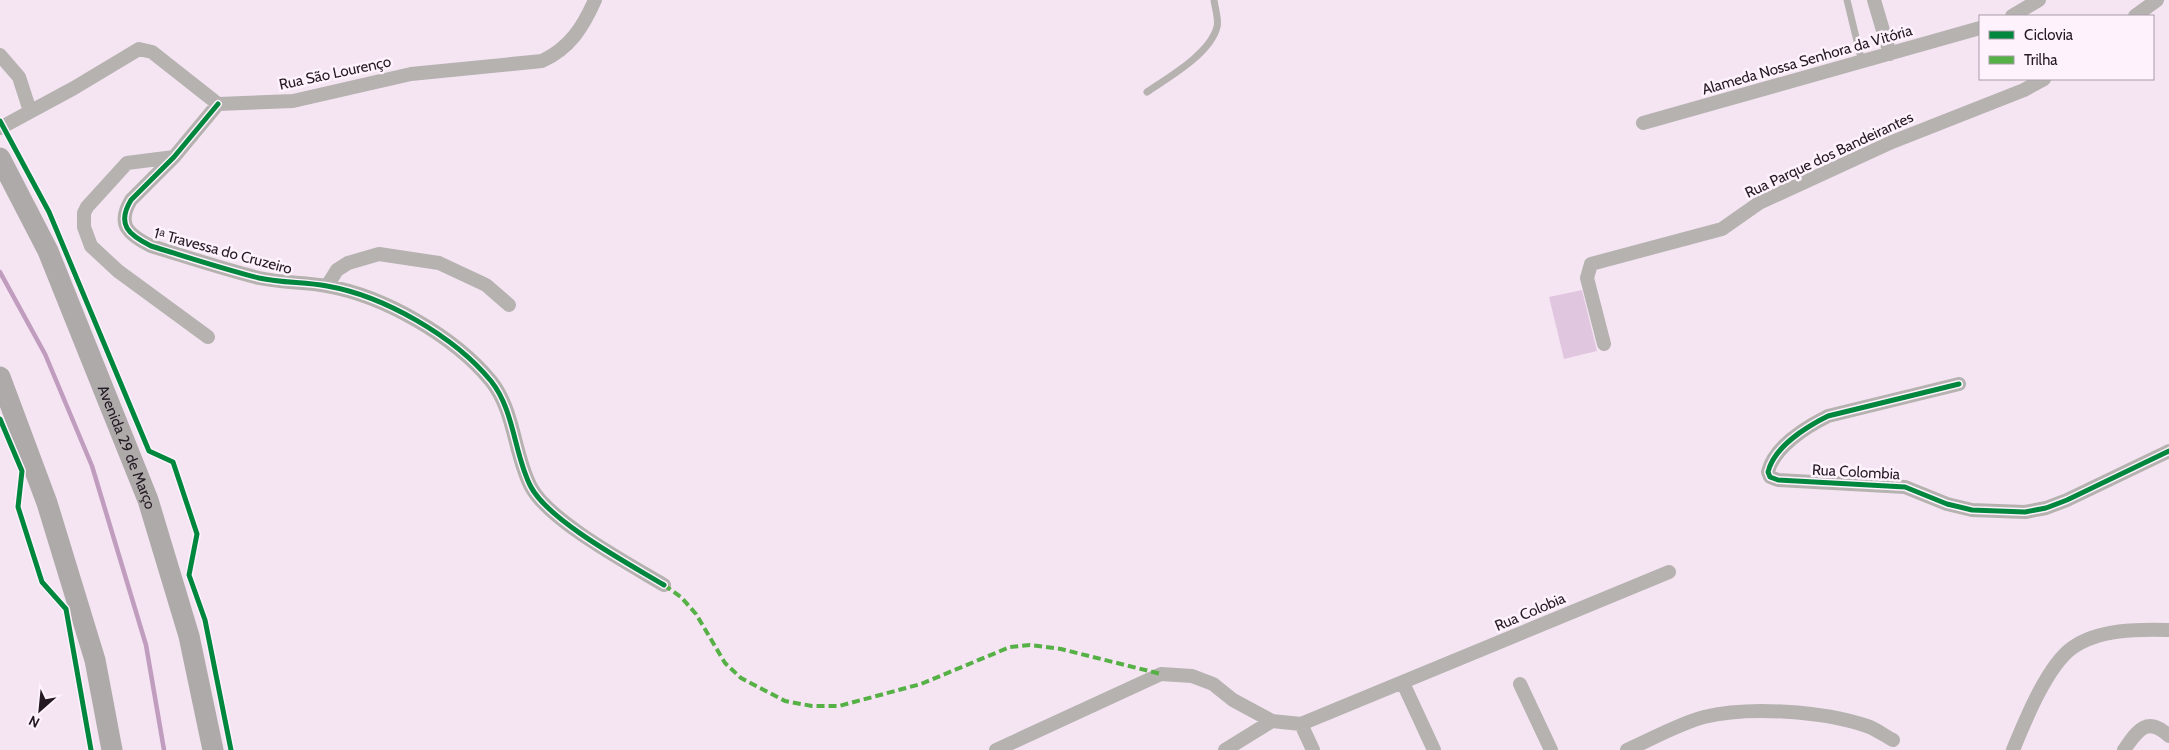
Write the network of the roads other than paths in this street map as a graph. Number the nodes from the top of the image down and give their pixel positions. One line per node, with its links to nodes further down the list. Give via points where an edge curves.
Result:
1 (595, 0): 15 (street, Rua São Lourenço, via 578,34 557,54 542,61 411,74 293,101)
2 (1214, 0): 14 (lane, via 1217,26 1209,42 1197,56)
3 (1847, 0): 12 (lane)
4 (1874, 0): 10 (street)
5 (2039, 0): 7 (street)
6 (2157, 0): 8 (street)
7 (2014, 15)
8 (2136, 15)
9 (1979, 28): 10 (street, Alameda Nossa Senhora da Vitória)
10 (1890, 54): 12 (street, Alameda Nossa Senhora da Vitória)
11 (0, 55): 16 (street, via 19,77)
12 (1862, 62): 17 (street, Alameda Nossa Senhora da Vitória)
13 (2042, 80): 24 (street, Rua Parque dos Bandeirantes, via 1892,142 1759,203 1722,229 1591,264 1588,278)
14 (1147, 92)
15 (218, 104): 16 (street, via 152,52 139,49); 19 (street, 1ᵃ Travessa do Cruzeiro)
16 (30, 111): 18 (street)
17 (1643, 123)
18 (0, 128)
19 (174, 157): 21 (street, 1ᵃ Travessa do Cruzeiro, via 126,208 124,220 127,230 136,239 260,278); 23 (street, via 127,163 87,206 84,227 91,246 118,271)
20 (0, 158): 38 (main road, Avenida 29 de Março, via 48,251 148,500 189,636)
21 (326, 286): 22 (street, via 337,270 348,263 379,254 439,263 486,285); 29 (street, 1ᵃ Travessa do Cruzeiro, via 372,298 446,340 473,362 492,382 505,406 531,487 545,505 598,546)
22 (509, 305)
23 (208, 337)
24 (1604, 344)
25 (0, 377): 37 (main road, via 48,503 90,641)
26 (1959, 384): 27 (street, Rua Colombia, via 1828,416 1812,424 1777,454 1770,463 1770,477 1906,487 1947,504 1972,510 2025,512 2067,500)
27 (2169, 451)
28 (1669, 572): 31 (street, Rua Colobia)
29 (664, 585)
30 (2169, 630): 45 (street, via 2119,632 2095,637 2072,648 2056,665 2039,693)
31 (1403, 682): 34 (street, Rua Colobia); 42 (street)
32 (1520, 684): 43 (street)
33 (1272, 722): 34 (street); 39 (street, via 1233,700 1213,684 1192,676 1161,674); 40 (street)
34 (1301, 724): 41 (street)
35 (2169, 736): 46 (street, via 2161,729 2145,727 2138,730)
36 (1893, 740): 44 (street, via 1868,726 1830,716 1745,711 1702,718)
37 (112, 750)
38 (213, 750)
39 (996, 750)
40 (1225, 750)
41 (1313, 750)
42 (1434, 750)
43 (1551, 750)
44 (1627, 750)
45 (2013, 750)
46 (2124, 750)

